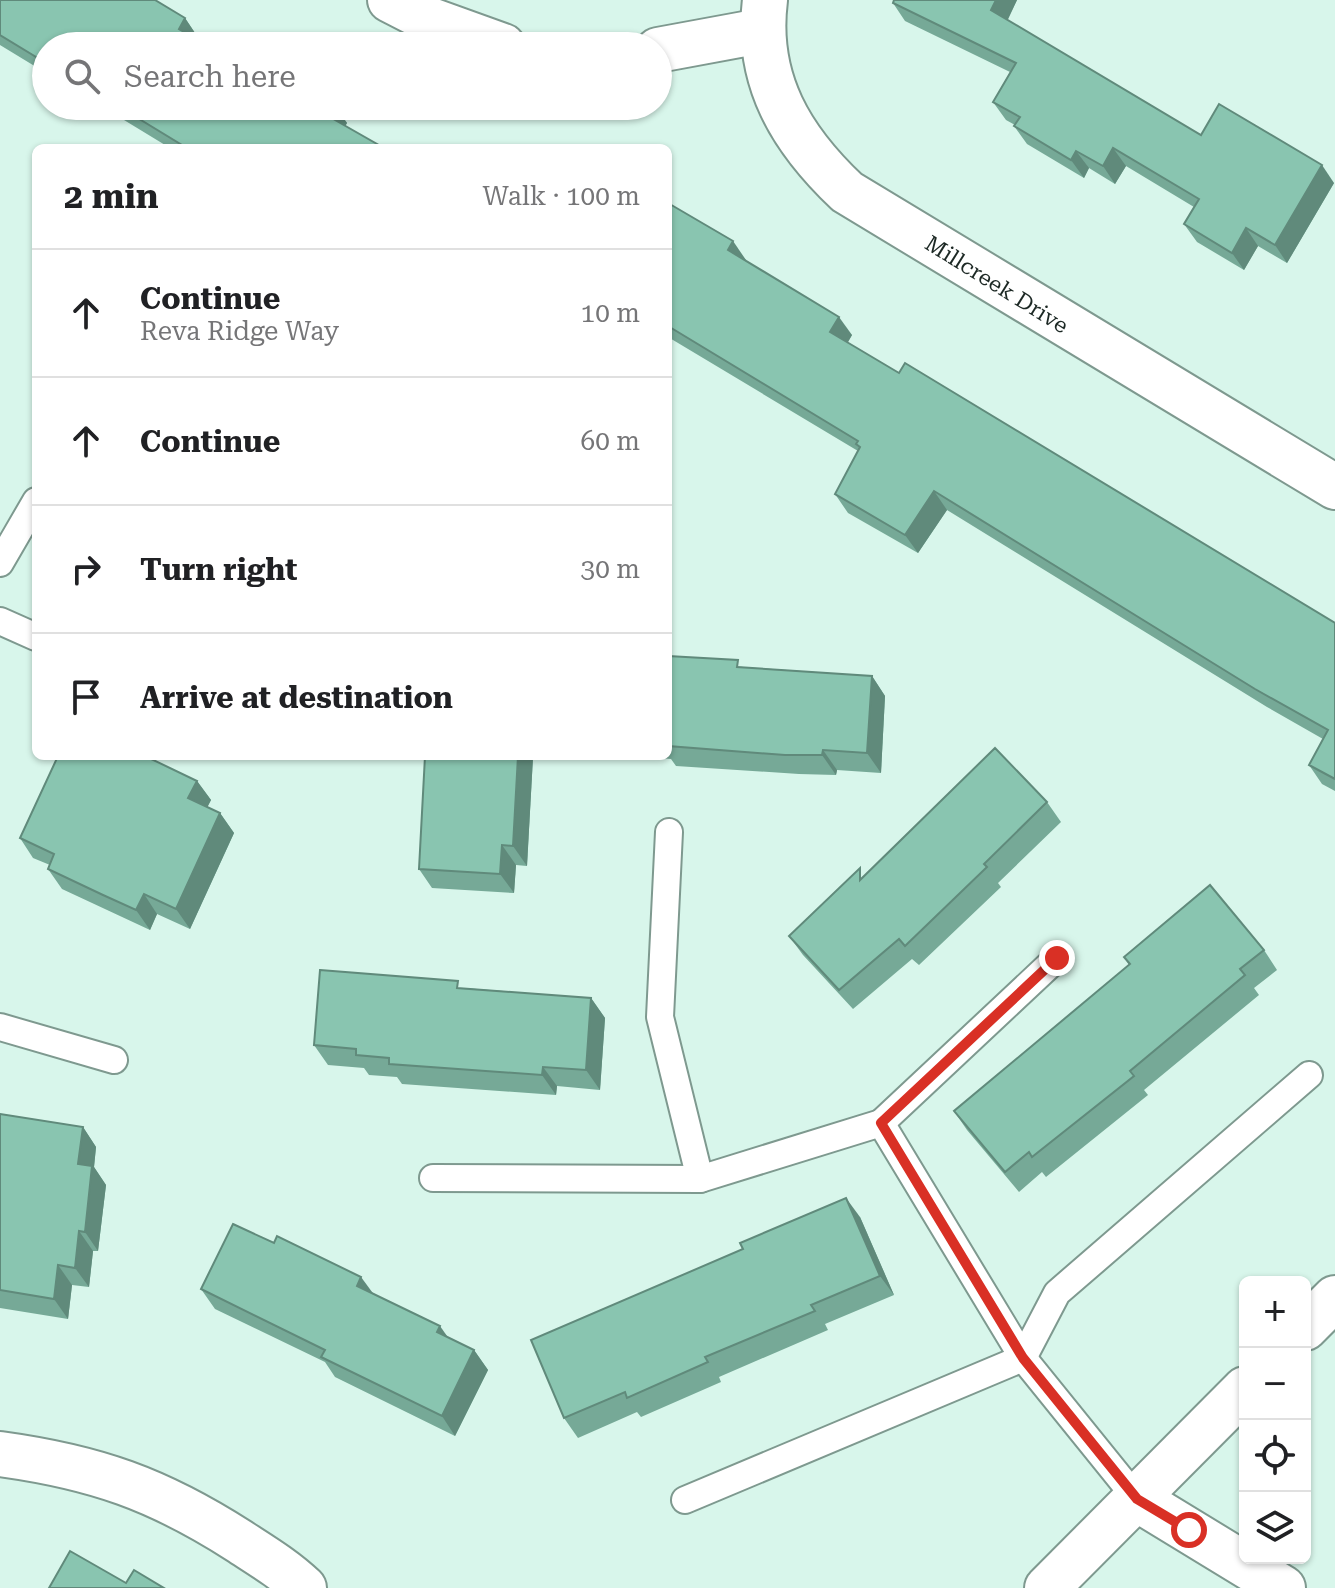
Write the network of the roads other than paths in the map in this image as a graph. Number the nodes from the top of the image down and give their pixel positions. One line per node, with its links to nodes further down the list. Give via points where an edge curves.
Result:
1 (390, 0): 3 (street)
2 (763, 15): 4 (street); 5 (street, Millcreek Drive, via 773,88 787,121 813,159 847,192)
3 (464, 32)
4 (672, 45)
5 (1335, 487)
6 (32, 508): 7 (lane)
7 (0, 563)
8 (0, 621): 9 (lane)
9 (32, 635)
10 (669, 832): 17 (lane, via 660,1017)
11 (1057, 958): 15 (lane)
12 (0, 1027): 13 (lane)
13 (114, 1060)
14 (1309, 1075): 20 (lane, via 1057,1293)
15 (881, 1123): 17 (lane); 20 (lane)
16 (433, 1178): 17 (lane)
17 (700, 1179)
18 (1335, 1298): 19 (street)
19 (1311, 1322)
20 (1023, 1358): 23 (lane); 24 (lane)
21 (1239, 1395): 23 (street)
22 (0, 1454): 25 (street, via 69,1464 128,1481 204,1519)
23 (1137, 1499): 26 (street); 27 (street)
24 (685, 1500)
25 (304, 1588)
26 (1047, 1588)
27 (1283, 1588)

